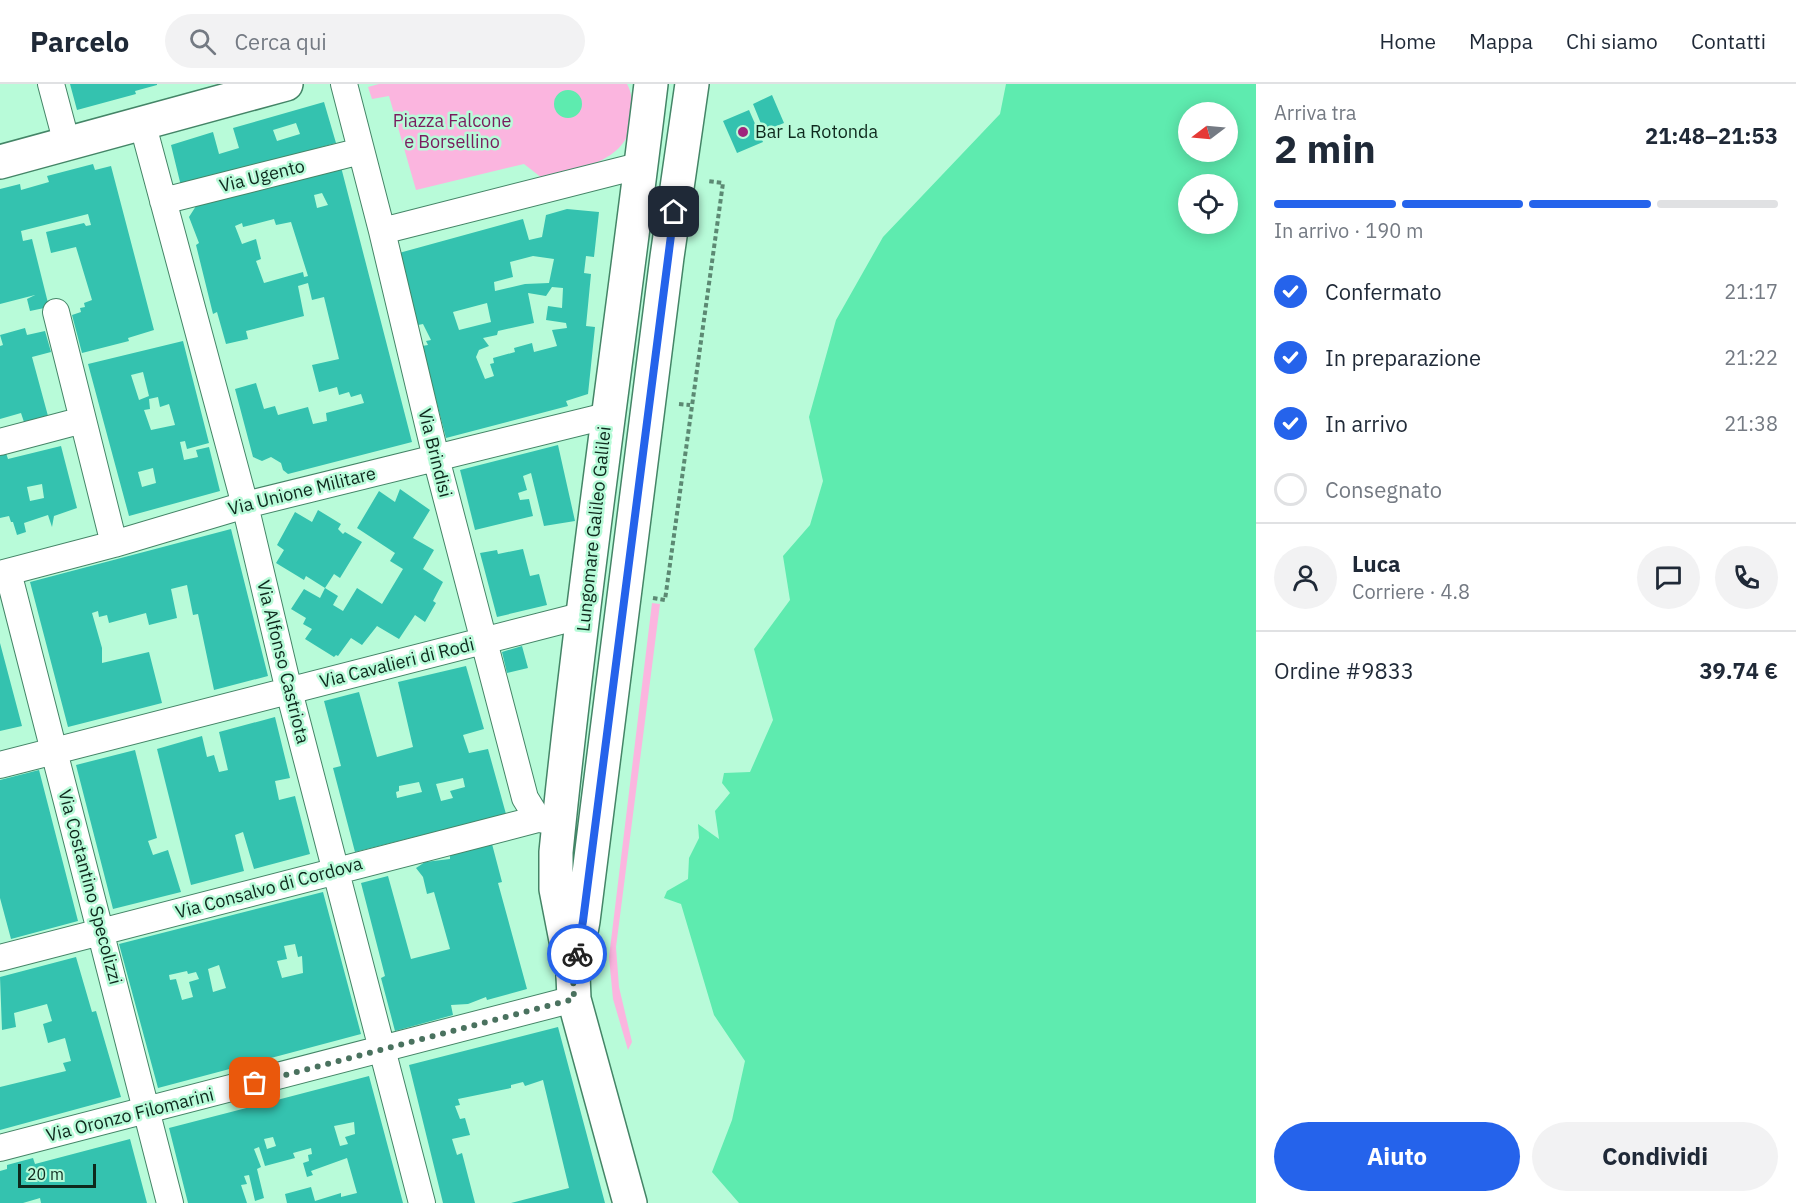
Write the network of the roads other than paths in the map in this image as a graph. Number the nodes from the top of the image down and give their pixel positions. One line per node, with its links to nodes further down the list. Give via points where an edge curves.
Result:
1 (51, 84): 7 (street)
2 (286, 84): 6 (main road)
3 (344, 84): 8 (street, Via Brindisi)
4 (651, 84): 10 (main road, Lungomare Galileo Galilei)
5 (692, 84): 16 (main road, Lungomare Galileo Galilei)
6 (142, 122): 7 (main road); 11 (street, Via Alfonso Castriota)
7 (67, 144): 9 (main road)
8 (361, 151): 11 (street, Via Ugento); 12 (street, Via Brindisi)
9 (0, 162)
10 (642, 165): 12 (street); 14 (main road, Lungomare Galileo Galilei)
11 (163, 201): 19 (street, Via Alfonso Castriota)
12 (382, 231): 18 (street, Via Brindisi)
13 (56, 312): 15 (street)
14 (606, 416): 16 (main road); 18 (street, Via Unione Militare); 22 (main road, Lungomare Galileo Galilei)
15 (83, 420): 17 (street); 20 (street)
16 (647, 423): 23 (main road, Lungomare Galileo Galilei)
17 (0, 442)
18 (436, 458): 19 (street, Via Unione Militare); 24 (street, Via Brindisi)
19 (245, 505): 20 (street, Via Unione Militare); 25 (street, Via Alfonso Castriota)
20 (114, 544): 21 (street, Via Unione Militare)
21 (4, 573): 28 (street, Via Costantino Specolizzi)
22 (584, 615): 23 (main road); 24 (street, Via Cavalieri di Rodi); 26 (main road, Lungomare Galileo Galilei)
23 (621, 618): 27 (main road, Lungomare Galileo Galilei)
24 (484, 640): 25 (street, Via Cavalieri di Rodi); 30 (street, Via Brindisi, via 525,798)
25 (289, 691): 28 (street, Via Cavalieri di Rodi); 31 (street, Via Alfonso Castriota)
26 (570, 724): 27 (main road); 30 (main road, Lungomare Galileo Galilei)
27 (607, 731): 32 (main road, Lungomare Galileo Galilei)
28 (55, 752): 29 (street, Via Cavalieri di Rodi); 33 (street, Via Costantino Specolizzi)
29 (0, 765)
30 (548, 821): 31 (street, Via Consalvo di Cordova); 32 (street, Via Brindisi, via 570,830 570,884); 35 (main road, Lungomare Galileo Galilei)
31 (336, 870): 33 (street, Via Consalvo di Cordova); 36 (street, Via Alfonso Castriota)
32 (583, 921): 35 (main road, Lungomare Galileo Galilei)
33 (102, 932): 34 (street, Via Consalvo di Cordova); 37 (street, Via Costantino Specolizzi)
34 (0, 958)
35 (573, 987): 36 (street, Via Oronzo Filomarini); 41 (main road, Lungomare Galileo Galilei)
36 (384, 1050): 37 (street, Via Oronzo Filomarini); 40 (street, Via Alfonso Castriota)
37 (148, 1110): 38 (street, Via Oronzo Filomarini); 39 (street, Via Costantino Specolizzi)
38 (0, 1148)
39 (170, 1203)
40 (422, 1203)
41 (630, 1203)

